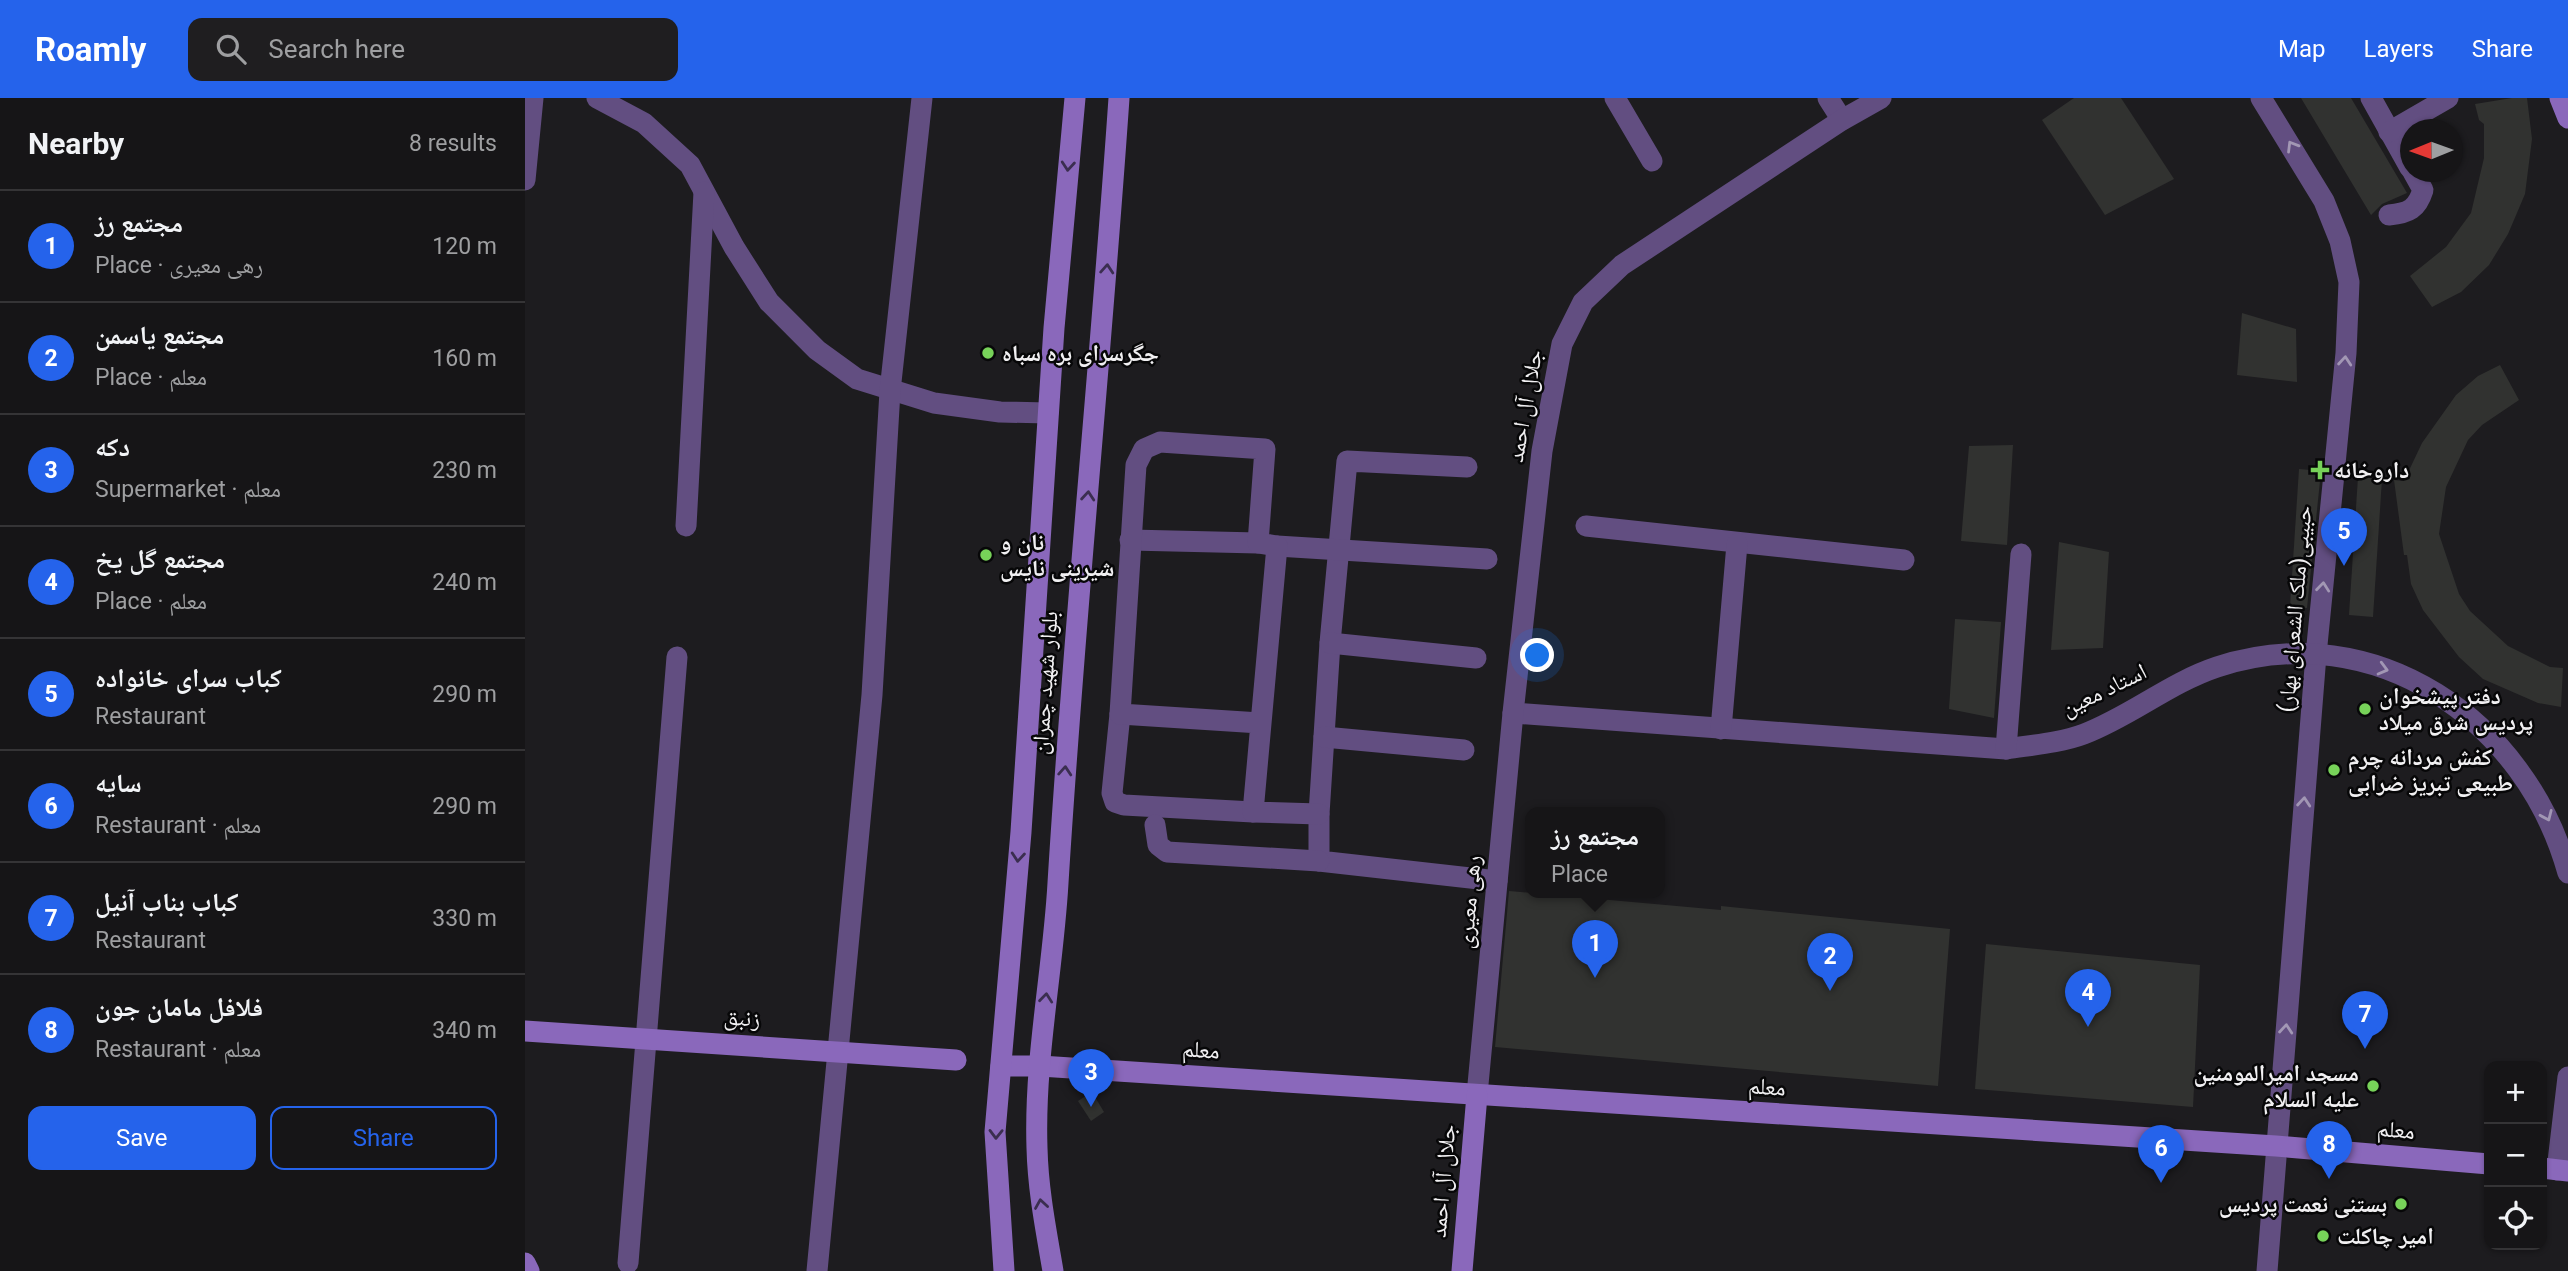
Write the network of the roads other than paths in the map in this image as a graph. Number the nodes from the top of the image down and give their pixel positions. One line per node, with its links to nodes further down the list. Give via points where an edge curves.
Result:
1 (533, 98): 18 (street)
2 (597, 98): 20 (street, via 644,123 690,165)
3 (922, 98): 22 (street)
4 (1075, 98): 23 (main road, بلوار شهید چمران, one-way to 23)
5 (1119, 98): 56 (main road, بلوار شهید چمران, one-way to 5, via 1057,904 1070,680 1104,324)
6 (1615, 98): 17 (street)
7 (1828, 98): 14 (street)
8 (1881, 98): 14 (street, جلال آل احمد)
9 (2261, 98): 35 (street, حبیبی(ملک الشعرای بهار), one-way to 9, via 2349,282 2340,240 2324,201)
10 (2371, 98): 15 (street)
11 (2448, 98): 15 (street)
12 (2560, 98): 13 (main road)
13 (2568, 118)
14 (1842, 120): 38 (street, جلال آل احمد, via 1622,265 1583,302 1562,344 1542,451)
15 (2389, 132): 16 (street)
16 (2400, 151)
17 (1652, 161)
18 (525, 180)
19 (2418, 182): 21 (street, via 2423,190 2419,203 2408,213)
20 (704, 190): 22 (street, via 769,302 817,350 857,379); 25 (street)
21 (2389, 215)
22 (890, 391): 23 (street, via 935,403); 53 (street, via 872,695)
23 (1048, 413): 55 (main road, بلوار شهید چمران, one-way to 55)
24 (1467, 467): 30 (street, via 1347,461)
25 (686, 526)
26 (1586, 526): 29 (street)
27 (1130, 540): 28 (street); 28 (street, via 1136,465 1144,449 1160,442 1265,449); 39 (street)
28 (1267, 544): 30 (street); 40 (street)
29 (1737, 544): 33 (street); 41 (street)
30 (1338, 551): 32 (street); 34 (street)
31 (2021, 554): 44 (street)
32 (1487, 559)
33 (1904, 560)
34 (1330, 643): 37 (street); 42 (street)
35 (2316, 655): 44 (street, استاد معین, via 2269,657 2218,667 2085,733); 49 (street, استاد معین, one-way to 49, via 2393,671 2431,687 2466,713 2500,746 2539,799); 59 (street, حبیبی(ملک الشعرای بهار), one-way to 35)
36 (677, 657): 52 (street)
37 (1476, 658)
38 (1513, 713): 41 (street, استاد معین); 50 (street, رهی معیری)
39 (1120, 714): 40 (street); 45 (street, via 1112,793 1115,802)
40 (1260, 723): 45 (street)
41 (1721, 729): 44 (street, استاد معین)
42 (1324, 737): 43 (street); 46 (street)
43 (1464, 750)
44 (2006, 750)
45 (1253, 812): 46 (street)
46 (1318, 814): 48 (street)
47 (1155, 825): 48 (street, via 1158,845 1167,852)
48 (1319, 861): 50 (street)
49 (2568, 873)
50 (1497, 881): 58 (street, رهی معیری)
51 (525, 1031): 52 (main road, زنبق)
52 (645, 1037): 53 (main road, زنبق); 62 (street)
53 (840, 1052): 54 (main road, زنبق); 65 (street)
54 (955, 1060)
55 (1001, 1066): 56 (main road, معلم); 66 (main road, بلوار شهید چمران, one-way to 66, via 995,1132)
56 (1040, 1066): 58 (main road, معلم); 67 (main road, بلوار شهید چمران, one-way to 56, via 1039,1191)
57 (2568, 1077): 61 (street)
58 (1477, 1095): 59 (main road, معلم); 68 (main road, جلال آل احمد)
59 (2276, 1146): 60 (main road, معلم); 69 (street, حبیبی(ملک الشعرای بهار))
60 (2484, 1164)
61 (2556, 1169)
62 (628, 1262)
63 (525, 1263): 64 (main road)
64 (529, 1271)
65 (817, 1271)
66 (1004, 1271)
67 (1053, 1271)
68 (1462, 1271)
69 (2267, 1271)

